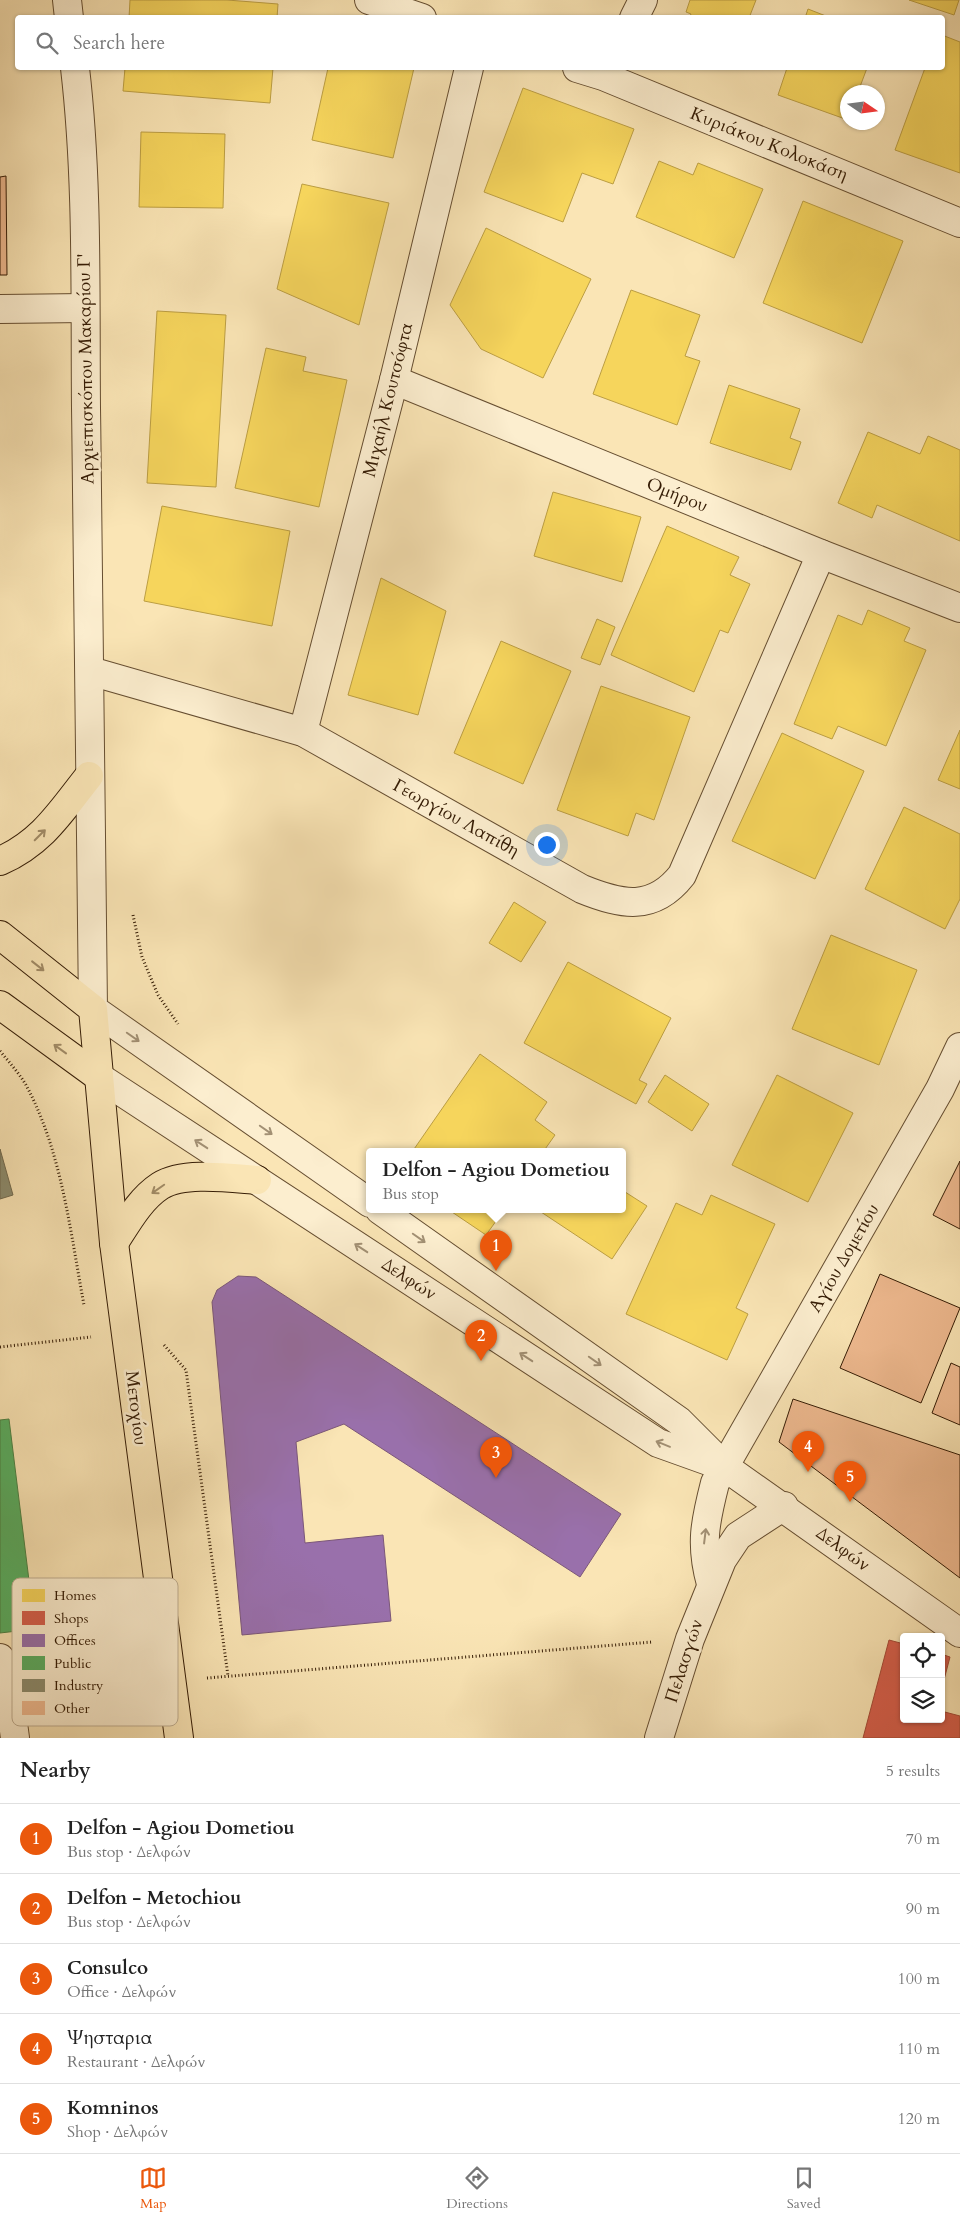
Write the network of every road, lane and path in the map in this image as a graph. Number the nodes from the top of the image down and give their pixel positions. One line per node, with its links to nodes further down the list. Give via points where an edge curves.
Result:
1 (67, 0): 4 (street)
2 (370, 0): 5 (street)
3 (643, 0): 6 (street)
4 (69, 15)
5 (413, 15)
6 (636, 15)
7 (75, 70): 12 (street, Αρχιεπισκόπου Μακαρίου Γ', via 81,120)
8 (470, 70): 14 (street, Μιχαήλ Κουτσόφτα)
9 (592, 70): 10 (street, Κυριάκου Κολοκάση)
10 (605, 72): 11 (street, Κυριάκου Κολοκάση)
11 (960, 223)
12 (85, 308): 13 (street); 17 (street, Αρχιεπισκόπου Μακαρίου Γ')
13 (0, 309)
14 (394, 380): 15 (street, Ομήρου); 18 (street, Μιχαήλ Κουτσόφτα)
15 (821, 554): 16 (street, Ομήρου); 18 (street, Γεωργίου Λαπίθη, via 682,875 671,890 643,902 606,899 582,889)
16 (960, 608)
17 (90, 670): 18 (street, Γεωργίου Λαπίθη); 19 (street, Αρχιεπισκόπου Μακαρίου Γ')
18 (303, 732)
19 (89, 776): 20 (main road, one-way to 19, via 21,851 41,835); 24 (street)
20 (0, 861)
21 (133, 915): 25 (path, via 142,957 158,995)
22 (0, 936): 24 (main road, one-way to 24)
23 (0, 1005): 28 (main road, one-way to 23)
24 (93, 1009): 28 (main road, Μετοχίου); 31 (street, one-way to 31)
25 (180, 1027)
26 (960, 1047): 29 (street, Αγίου Δομετίου)
27 (0, 1051): 34 (path, via 25,1083 45,1124)
28 (99, 1078): 30 (street, Δελφών, one-way to 28); 33 (main road, Μετοχίου)
29 (950, 1094): 40 (street, Αγίου Δομετίου)
30 (257, 1180): 33 (main road, one-way to 33, via 207,1177 162,1185 138,1208); 40 (street, Δελφών, one-way to 30, via 658,1443)
31 (366, 1200)
32 (384, 1213): 40 (street, Δελφών, one-way to 40, via 679,1421)
33 (114, 1243): 36 (main road, Μετοχίου)
34 (85, 1309)
35 (88, 1328): 37 (path)
36 (126, 1334): 37 (path); 42 (main road, Μετοχίου)
37 (90, 1337): 39 (path)
38 (159, 1340): 47 (path, via 186,1370)
39 (0, 1347)
40 (725, 1467): 41 (street, Δελφών); 43 (street, one-way to 40, via 704,1559 704,1540 715,1483)
41 (784, 1506): 43 (street, Πελασγών, via 738,1536); 44 (street, Δελφών)
42 (158, 1578)
43 (711, 1584): 45 (street, Πελασγών)
44 (960, 1633)
45 (690, 1640): 47 (path); 50 (street, Πελασγών)
46 (0, 1658): 49 (street, via 6,1672)
47 (228, 1676): 48 (path)
48 (178, 1680)
49 (12, 1716)
50 (659, 1738)

